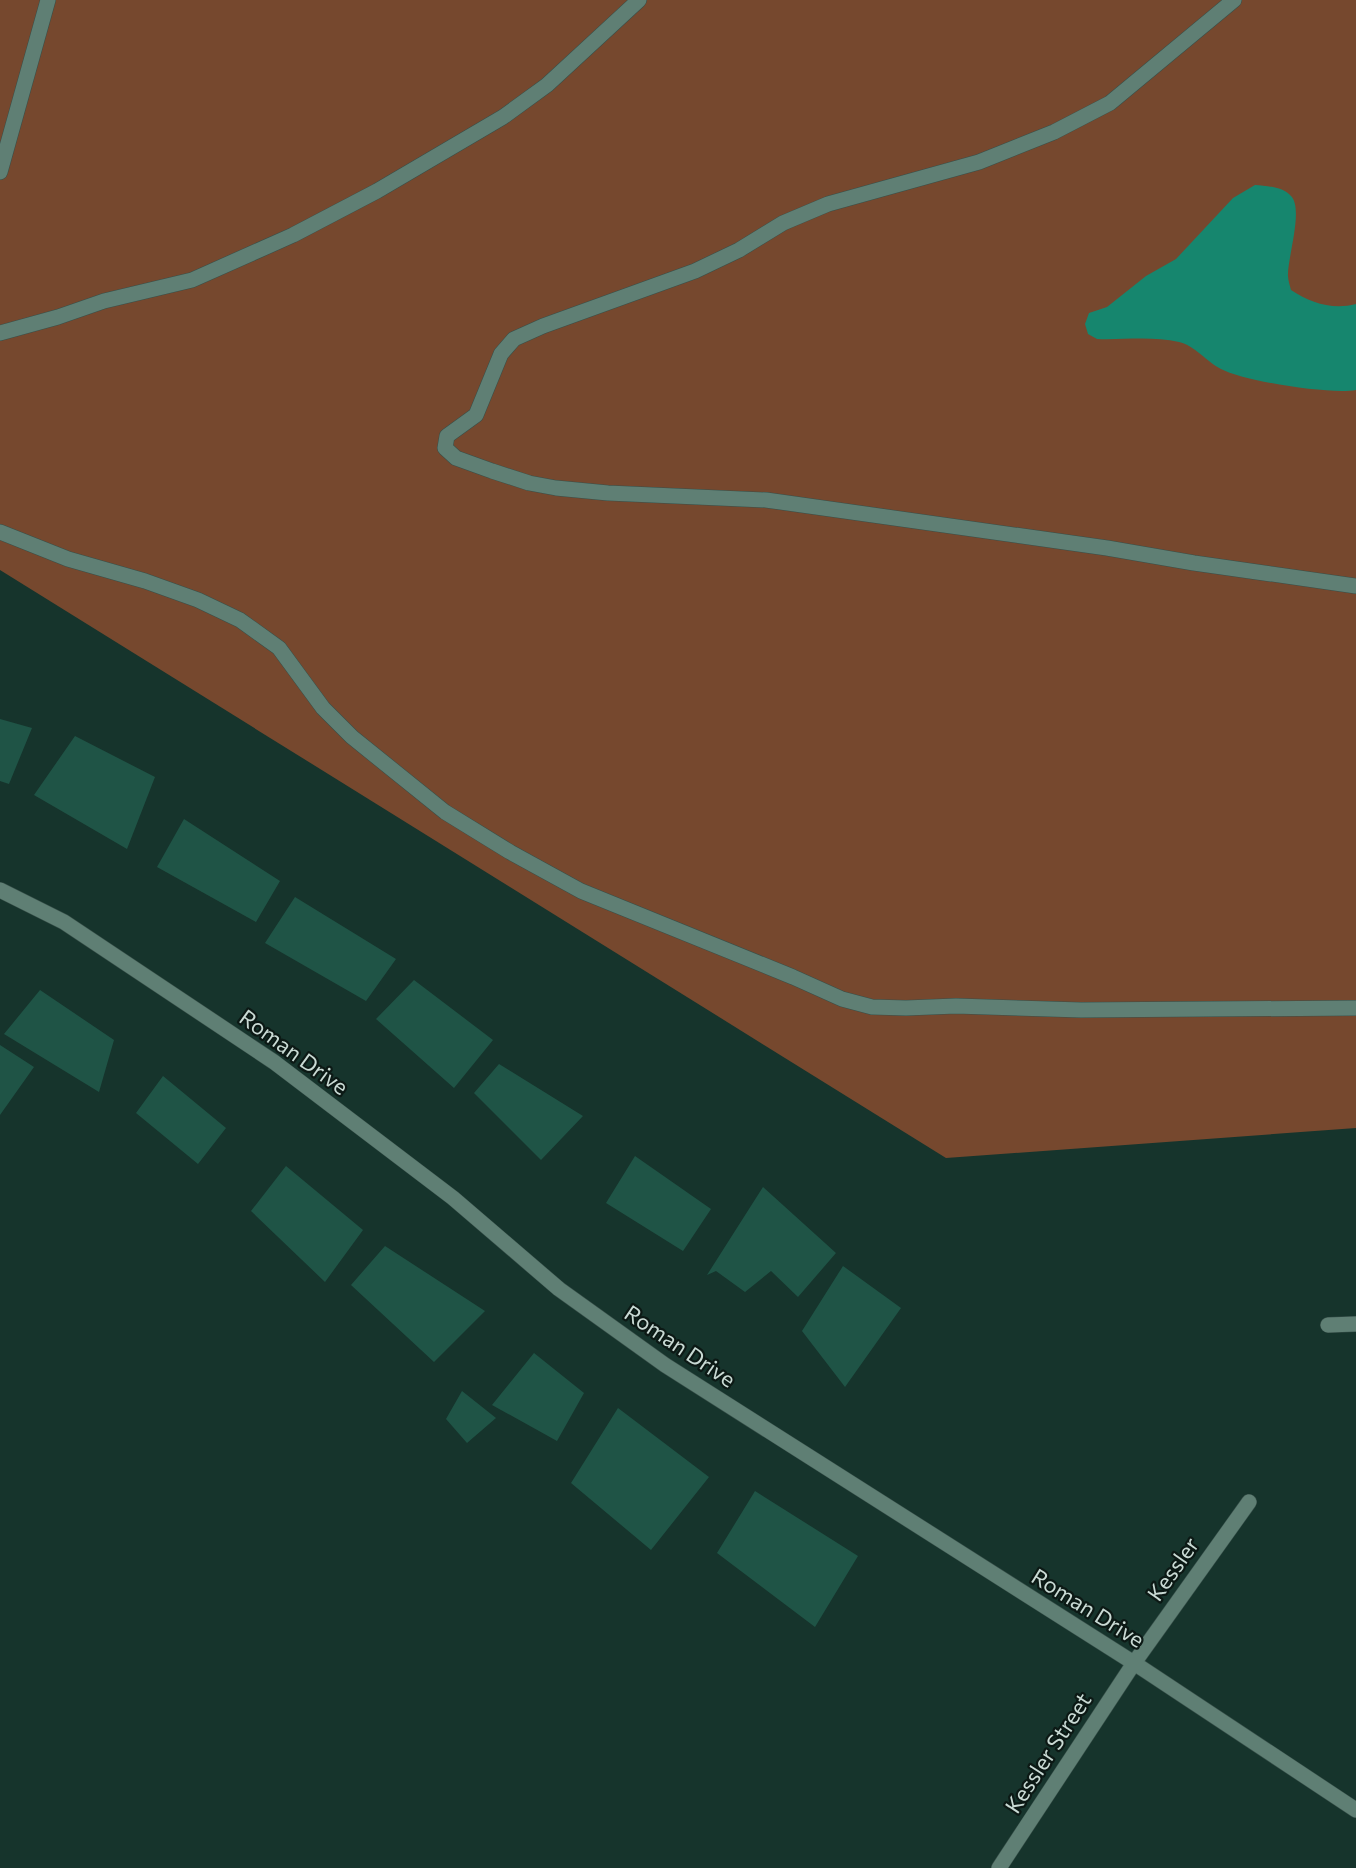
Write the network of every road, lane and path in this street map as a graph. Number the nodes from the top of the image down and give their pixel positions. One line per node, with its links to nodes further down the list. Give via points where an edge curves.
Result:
1 (48, 0): 4 (street)
2 (639, 0): 5 (street, via 547,85 502,117 293,235 192,280 104,301)
3 (1234, 0): 7 (street, via 1110,103 1054,132 979,162 828,204 783,223 695,271 514,339 501,354 476,415 447,436 445,448 456,458 483,468 556,488 766,500)
4 (0, 172)
5 (0, 333)
6 (0, 532): 9 (street, via 68,559 198,600 240,620 279,648 323,708 352,738 445,812 581,891 842,999 906,1008)
7 (1356, 586)
8 (0, 890): 13 (street, Roman Drive, via 64,922 274,1062 453,1198 559,1289 665,1365)
9 (1356, 1008)
10 (1356, 1324): 11 (street)
11 (1328, 1325)
12 (1249, 1502): 13 (street, Kessler)
13 (1134, 1664): 14 (street, Roman Drive); 15 (street, Kessler Street)
14 (1356, 1810)
15 (999, 1868)

